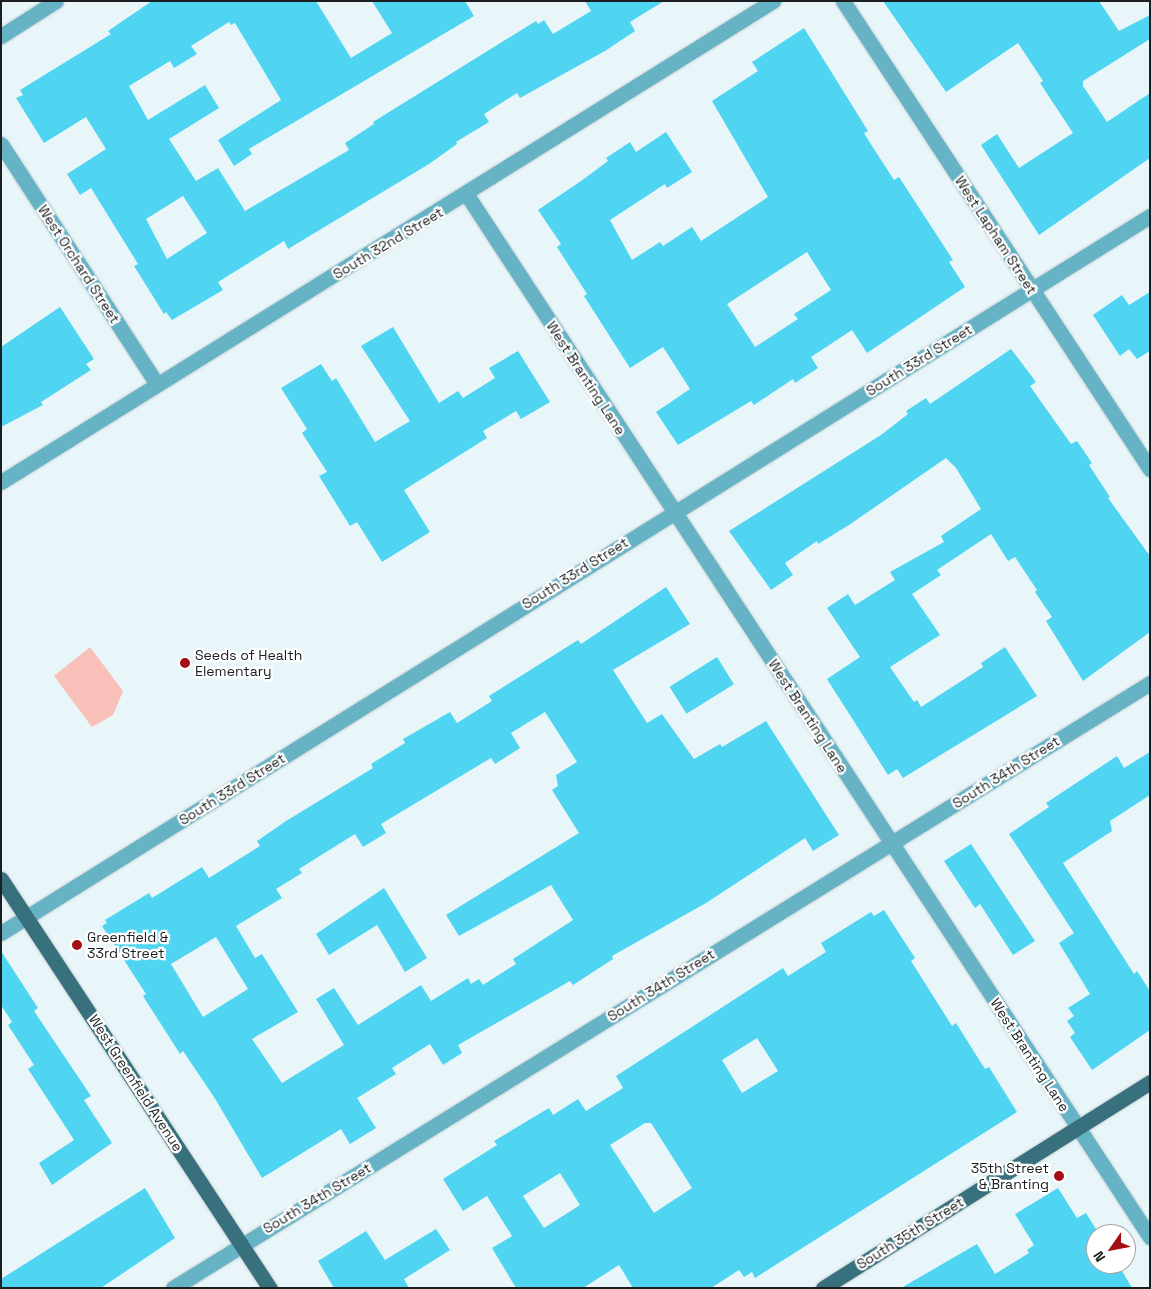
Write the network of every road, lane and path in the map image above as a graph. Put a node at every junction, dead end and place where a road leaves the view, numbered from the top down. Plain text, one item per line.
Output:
1 (56, 1) edge
2 (773, 1) edge
3 (843, 1) edge
4 (1, 36) edge
5 (1, 144) edge
6 (467, 195) junction
7 (1150, 216) edge
8 (1032, 289) junction
9 (157, 384) junction
10 (1150, 469) edge
11 (1, 482) edge
12 (674, 512) junction
13 (1150, 683) edge
14 (890, 844) junction
15 (1, 879) edge
16 (26, 916) junction
17 (1, 932) edge
18 (1150, 1082) edge
19 (1077, 1127) junction
20 (1150, 1237) edge
21 (241, 1244) junction
22 (173, 1288) edge
23 (270, 1288) edge
24 (823, 1288) edge

1 - 4 street
2 - 6 street, South 32nd Street
3 - 8 street, West Lapham Street
5 - 9 street, West Orchard Street
6 - 9 street, South 32nd Street
6 - 12 street, West Branting Lane
7 - 8 street, South 33rd Street
8 - 10 street, West Lapham Street
8 - 12 street, South 33rd Street
9 - 11 street, South 32nd Street
12 - 14 street, West Branting Lane
12 - 16 street, South 33rd Street
13 - 14 street, South 34th Street
14 - 19 street, West Branting Lane
14 - 21 street, South 34th Street
15 - 16 main road, West Greenfield Avenue
16 - 17 street, South 33rd Street
16 - 21 main road, West Greenfield Avenue
18 - 19 main road, South 35th Street
19 - 20 street, West Branting Lane
19 - 24 main road, South 35th Street
21 - 22 street, South 34th Street
21 - 23 main road, West Greenfield Avenue

